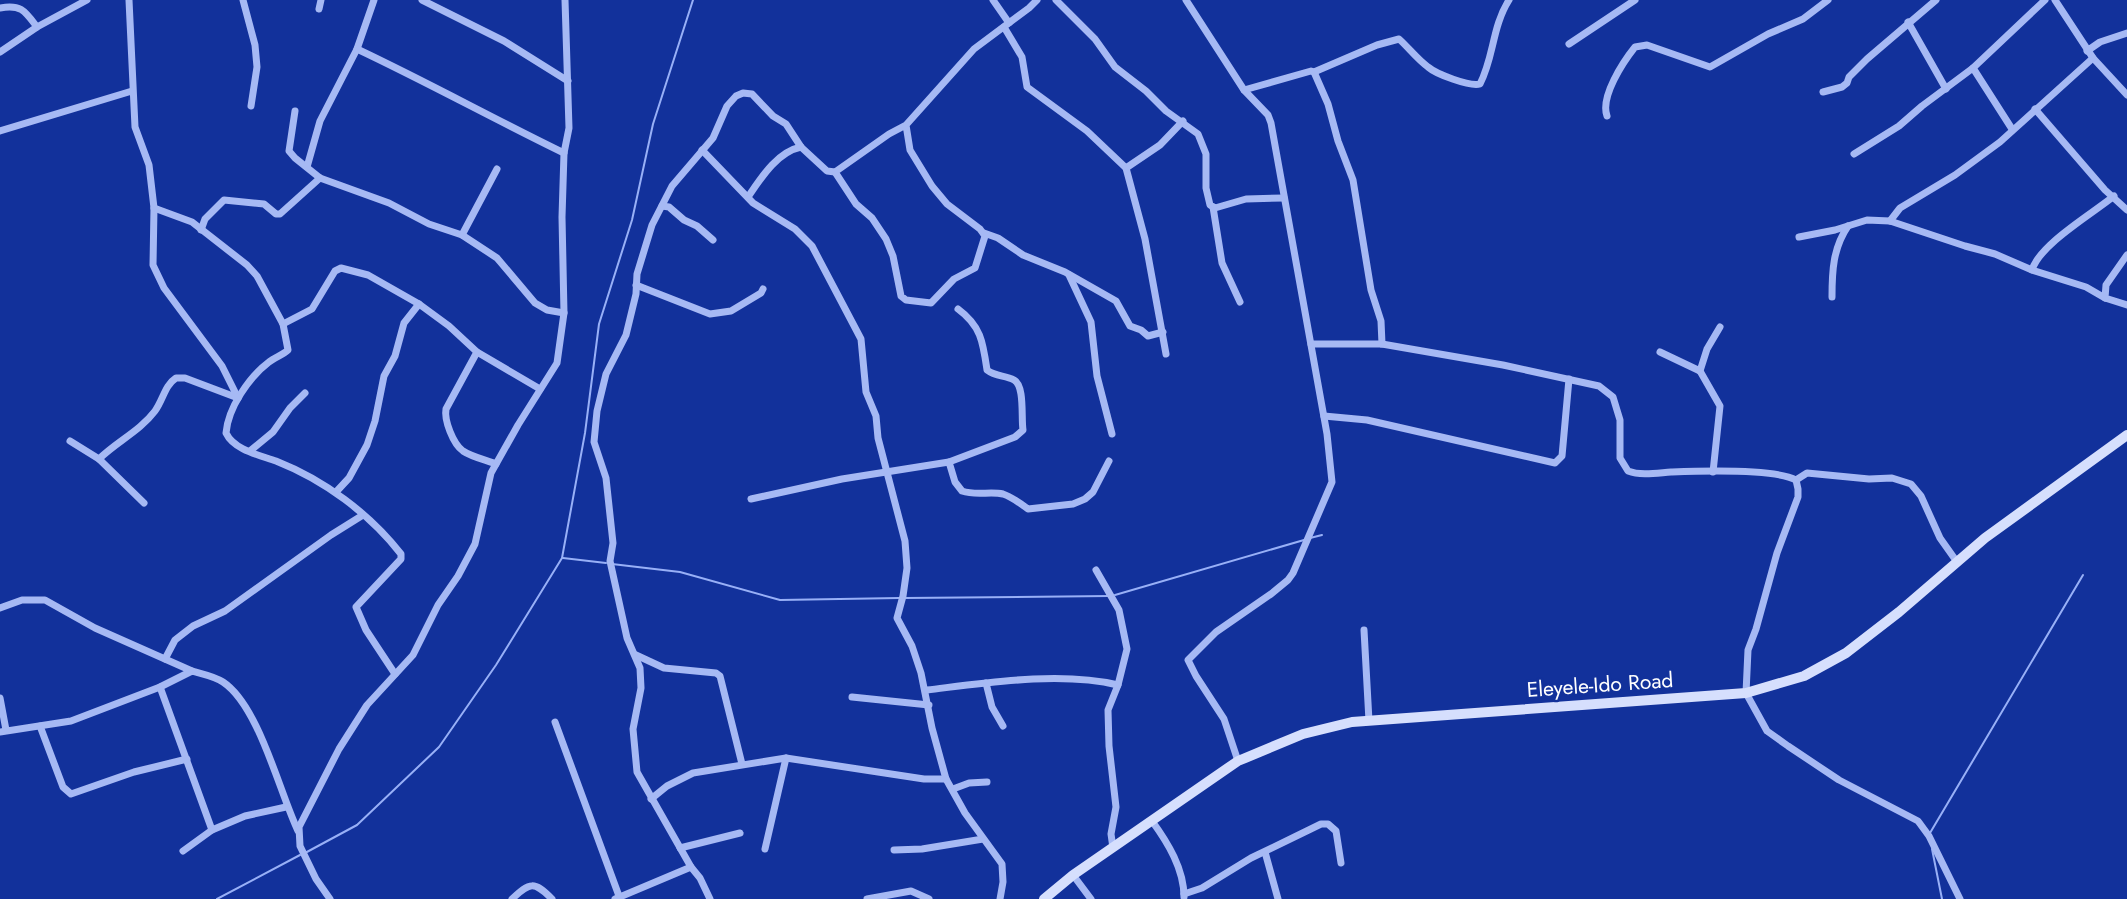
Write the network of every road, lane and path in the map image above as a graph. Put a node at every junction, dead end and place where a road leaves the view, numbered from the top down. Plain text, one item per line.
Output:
1 (88, 0) edge
2 (129, 0) edge
3 (243, 0) edge
4 (321, 0) edge
5 (374, 0) edge
6 (422, 0) edge
7 (565, 0) edge
8 (993, 0) edge
9 (1037, 0) edge
10 (1056, 0) edge
11 (1509, 0) edge
12 (1635, 0) edge
13 (1828, 0) edge
14 (1936, 0) edge
15 (2045, 0) edge
16 (2055, 0) edge
17 (1189, 1) edge
18 (75, 3) edge
19 (0, 8) edge
20 (318, 9) dead end
21 (1908, 22) junction
22 (1006, 25) junction
23 (37, 27) junction
24 (2127, 33) edge
25 (1569, 44) dead end
26 (357, 49) junction
27 (2087, 51) junction
28 (0, 52) edge
29 (2093, 58) junction
30 (1973, 68) junction
31 (1314, 72) junction
32 (568, 81) junction
33 (1946, 89) junction
34 (1244, 90) junction
35 (132, 91) junction
36 (1823, 92) dead end
37 (2127, 94) edge
38 (251, 106) dead end
39 (2035, 109) junction
40 (295, 111) dead end
41 (1607, 116) dead end
42 (1183, 121) junction
43 (906, 125) junction
44 (2012, 129) junction
45 (0, 131) edge
46 (801, 146) junction
47 (702, 150) junction
48 (564, 153) junction
49 (1854, 154) dead end
50 (307, 167) junction
51 (1126, 168) junction
52 (497, 170) dead end
53 (835, 172) junction
54 (320, 178) junction
55 (2114, 196) junction
56 (748, 197) junction
57 (1284, 198) junction
58 (662, 206) junction
59 (1213, 207) junction
60 (154, 208) junction
61 (2127, 210) edge
62 (1890, 221) junction
63 (1848, 225) junction
64 (201, 230) junction
65 (984, 233) junction
66 (462, 235) junction
67 (1799, 237) dead end
68 (713, 240) dead end
69 (2127, 255) edge
70 (2032, 270) junction
71 (1069, 274) junction
72 (636, 285) junction
73 (763, 289) dead end
74 (1832, 298) dead end
75 (2105, 298) junction
76 (1240, 302) dead end
77 (419, 304) junction
78 (2127, 305) edge
79 (958, 309) dead end
80 (564, 313) junction
81 (284, 324) junction
82 (1720, 327) dead end
83 (1163, 332) junction
84 (1311, 344) junction
85 (1382, 344) junction
86 (477, 352) junction
87 (1660, 352) dead end
88 (1166, 354) dead end
89 (1700, 371) junction
90 (1569, 379) junction
91 (540, 389) junction
92 (305, 393) dead end
93 (239, 398) junction
94 (1324, 415) junction
95 (1112, 434) dead end
96 (2127, 435) edge
97 (70, 441) dead end
98 (250, 451) junction
99 (99, 459) junction
100 (1109, 461) dead end
101 (949, 462) junction
102 (496, 464) junction
103 (1713, 472) junction
104 (889, 473) junction
105 (1796, 480) junction
106 (336, 492) junction
107 (751, 499) dead end
108 (144, 503) dead end
109 (363, 515) junction
110 (1956, 562) junction
111 (1096, 570) dead end
112 (0, 608) edge
113 (1364, 630) dead end
114 (636, 655) junction
115 (164, 659) junction
116 (192, 671) junction
117 (395, 674) junction
118 (986, 683) junction
119 (1118, 685) junction
120 (160, 687) junction
121 (927, 690) junction
122 (1746, 694) junction
123 (852, 697) dead end
124 (0, 698) edge
125 (929, 705) junction
126 (1368, 721) junction
127 (555, 722) dead end
128 (40, 726) junction
129 (1003, 726) dead end
130 (3, 731) edge
131 (786, 758) junction
132 (187, 760) junction
133 (1238, 761) junction
134 (742, 764) junction
135 (946, 779) junction
136 (987, 782) dead end
137 (953, 789) junction
138 (651, 799) junction
139 (286, 807) junction
140 (1152, 821) junction
141 (212, 830) junction
142 (740, 832) dead end
143 (299, 834) junction
144 (983, 839) junction
145 (680, 848) junction
146 (765, 849) dead end
147 (1114, 849) junction
148 (894, 850) dead end
149 (183, 851) dead end
150 (1265, 852) junction
151 (1341, 863) dead end
152 (691, 867) junction
153 (1073, 876) junction
154 (631, 891) junction
155 (617, 897) edge
156 (1184, 897) edge
157 (330, 899) edge
158 (512, 899) edge
159 (552, 899) edge
160 (635, 899) edge
161 (710, 899) edge
162 (867, 899) edge
163 (929, 899) edge
164 (1000, 899) edge
165 (1044, 899) edge
166 (1091, 899) edge
167 (1278, 899) edge
168 (1960, 899) edge

1 - 18 street
2 - 35 street
3 - 38 street
4 - 20 street
5 - 26 street
6 - 32 street
7 - 32 street
8 - 22 street
9 - 22 street
10 - 42 street
11 - 31 street
12 - 25 street
13 - 41 street
14 - 21 street
15 - 30 street
16 - 27 street
17 - 34 street
18 - 23 street
19 - 23 street
21 - 33 street
21 - 36 street
22 - 43 street
22 - 51 street
23 - 28 street
24 - 27 street
26 - 48 street
26 - 50 street
27 - 29 street
29 - 37 street
29 - 39 street
30 - 33 street
30 - 44 street
31 - 34 street
31 - 85 street
32 - 48 street
33 - 49 street
34 - 57 street
35 - 45 street
35 - 60 street
39 - 44 street
39 - 55 street
40 - 50 street
42 - 51 street
42 - 59 street
43 - 53 street
43 - 65 street
44 - 62 street
46 - 47 street
46 - 53 street
46 - 56 street
47 - 56 street
47 - 58 street
48 - 80 street
50 - 54 street
51 - 83 street
52 - 66 street
53 - 65 street
54 - 64 street
54 - 66 street
55 - 61 street
55 - 70 street
56 - 104 street
57 - 59 street
57 - 84 street
58 - 68 street
58 - 72 street
59 - 76 street
60 - 64 street
60 - 93 street
62 - 63 street
62 - 70 street
63 - 67 street
63 - 74 street
64 - 81 street
65 - 71 street
66 - 80 street
69 - 75 street
70 - 75 street
71 - 83 street
71 - 95 street
72 - 73 street
72 - 114 street
75 - 78 street
77 - 81 street
77 - 86 street
77 - 106 street
79 - 101 street
80 - 91 street
81 - 93 street
82 - 89 street
83 - 88 street
84 - 85 street
84 - 94 street
85 - 90 street
86 - 91 street
86 - 102 street
87 - 89 street
89 - 103 street
90 - 94 street
90 - 103 street
91 - 102 street
92 - 98 street
93 - 98 street
93 - 99 street
94 - 133 street
96 - 110 main road, Eleyele-Ido Road
97 - 99 street
98 - 106 street
99 - 108 street
100 - 101 street
101 - 104 street
102 - 117 street
103 - 105 street
104 - 107 street
104 - 121 street
105 - 110 street
105 - 122 street
106 - 109 street
109 - 115 street
109 - 117 street
110 - 122 main road, Eleyele-Ido Road
111 - 119 street
112 - 115 street
113 - 126 street
114 - 134 street
114 - 138 street
115 - 116 street
116 - 120 street
116 - 139 street
117 - 143 street
118 - 119 street
118 - 121 street
118 - 129 street
119 - 147 street
120 - 128 street
120 - 132 street
121 - 125 street
122 - 126 main road, Eleyele-Ido Road
122 - 168 street
123 - 125 street
124 - 130 street
125 - 135 street
126 - 133 main road, Eleyele-Ido Road
127 - 155 street
128 - 130 street
128 - 132 street
131 - 134 street
131 - 135 street
131 - 146 street
132 - 141 street
133 - 140 main road, Eleyele-Ido Road
134 - 138 street
135 - 137 street
136 - 137 street
137 - 144 street
138 - 145 street
139 - 141 street
139 - 143 street
140 - 147 main road, Eleyele-Ido Road
140 - 156 street
141 - 149 street
142 - 145 street
143 - 157 street
144 - 148 street
144 - 164 street
145 - 152 street
147 - 153 main road, Eleyele-Ido Road
150 - 151 street
150 - 156 street
150 - 167 street
152 - 154 street
152 - 161 street
153 - 165 main road, Eleyele-Ido Road
153 - 166 street
154 - 155 street
154 - 160 street
158 - 159 street
162 - 163 street

